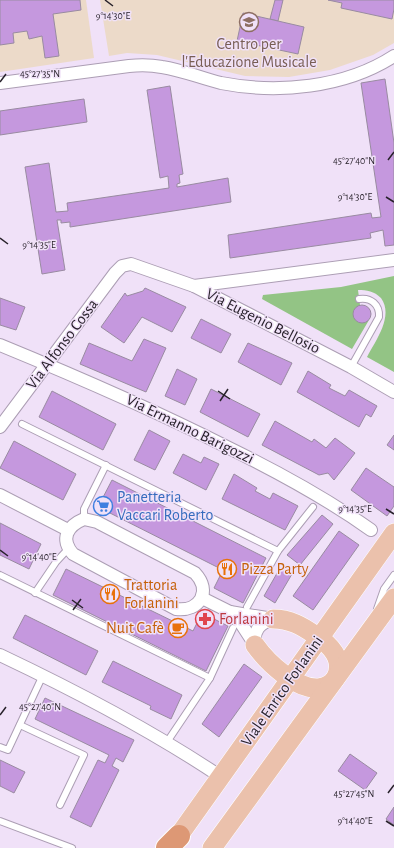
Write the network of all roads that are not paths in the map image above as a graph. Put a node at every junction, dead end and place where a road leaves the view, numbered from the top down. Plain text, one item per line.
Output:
1 (394, 56) edge
2 (0, 83) edge
3 (394, 260) edge
4 (127, 264) joint
5 (194, 286) junction
6 (359, 299) dead end
7 (0, 345) edge
8 (45, 364) junction
9 (351, 367) junction
10 (394, 392) edge
11 (22, 424) dead end
12 (0, 427) edge
13 (106, 465) junction
14 (0, 495) edge
15 (313, 507) dead end
16 (84, 519) junction
17 (68, 530) junction
18 (371, 530) dead end
19 (394, 533) edge
20 (68, 549) junction
21 (278, 551) junction
22 (0, 575) edge
23 (394, 575) edge
24 (35, 593) junction
25 (202, 598) junction
26 (394, 598) edge
27 (247, 607) dead end
28 (230, 612) junction
29 (273, 619) junction
30 (233, 628) dead end
31 (368, 634) junction
32 (320, 638) junction
33 (255, 645) junction
34 (0, 655) edge
35 (43, 676) junction
36 (210, 678) junction
37 (290, 679) junction
38 (335, 679) junction
39 (20, 725) junction
40 (167, 742) junction
41 (0, 747) edge
42 (221, 777) junction
43 (60, 805) dead end
44 (0, 821) edge
45 (171, 845) edge
46 (72, 848) edge
47 (212, 848) edge

1 - 2 street
3 - 5 street
4 - 5 street, Via Eugenio Bellosio
4 - 8 street, Via Alfonso Cossa
5 - 9 street, Via Eugenio Bellosio
6 - 9 lane
7 - 8 street, Via Ermanno Barigozzi
8 - 12 street, Via Alfonso Cossa
8 - 18 street, Via Ermanno Barigozzi
9 - 10 street, Via Eugenio Bellosio
11 - 13 lane
13 - 16 lane
13 - 21 lane
14 - 17 street
15 - 21 lane
16 - 17 street
16 - 25 street
17 - 20 street
19 - 32 main road, Viale Enrico Forlanini
20 - 24 lane
20 - 25 street
21 - 27 lane
22 - 24 lane
23 - 31 lane
24 - 36 lane
25 - 28 street
26 - 31 main road
28 - 29 street
28 - 33 street
29 - 32 main road
29 - 33 street
30 - 36 lane
31 - 38 main road
32 - 37 main road, Viale Enrico Forlanini
32 - 38 main road
33 - 37 main road
34 - 35 street
35 - 39 lane
35 - 40 street
36 - 40 lane
37 - 38 main road
37 - 42 main road, Viale Enrico Forlanini
38 - 47 main road
39 - 41 lane
39 - 43 lane
40 - 42 street
42 - 45 main road, Viale Enrico Forlanini
44 - 46 lane

